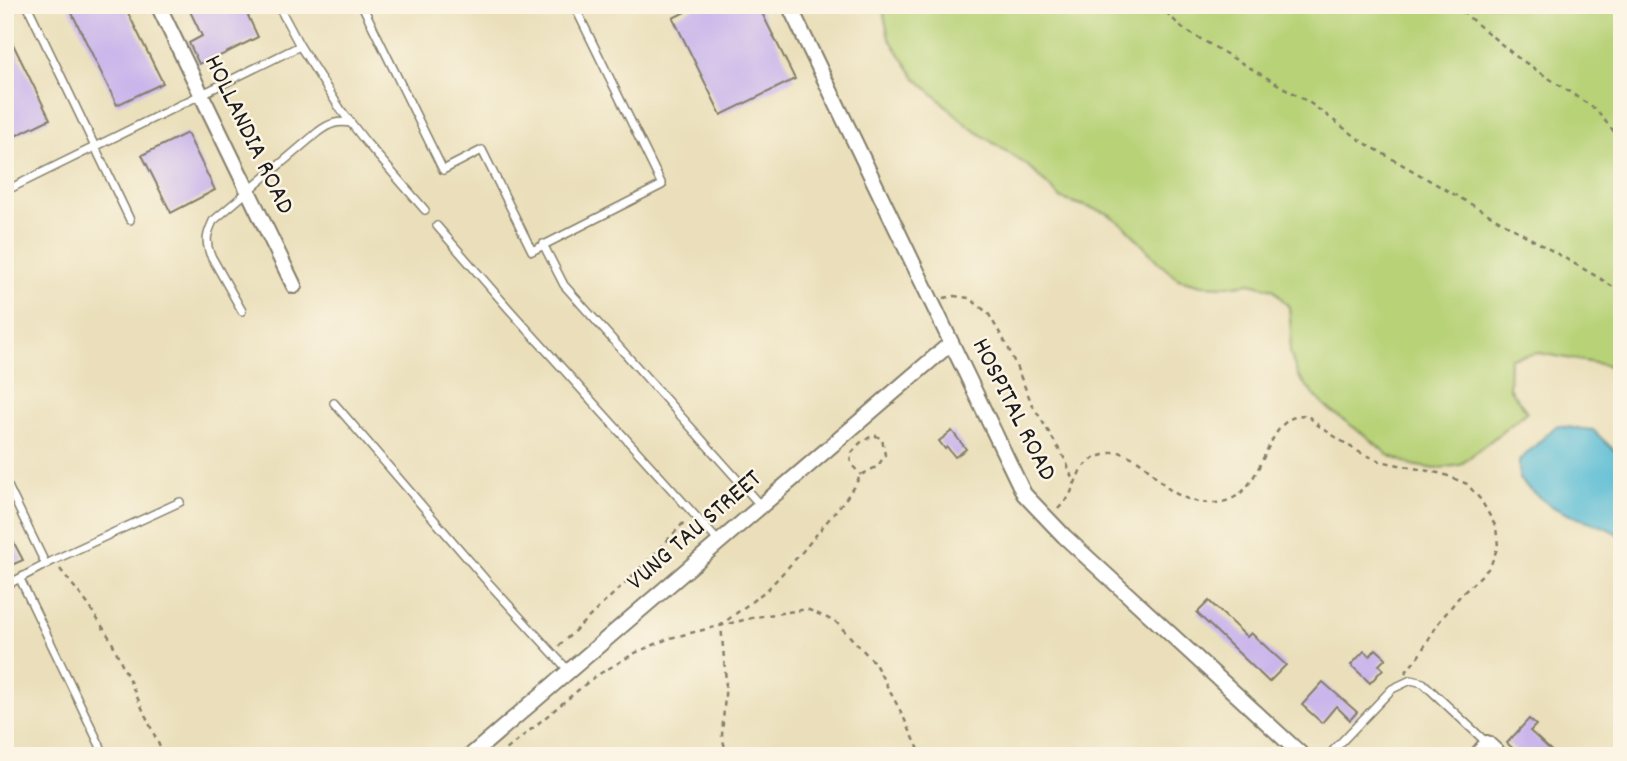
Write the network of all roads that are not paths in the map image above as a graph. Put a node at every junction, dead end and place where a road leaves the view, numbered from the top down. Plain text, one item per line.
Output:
1 (27, 5) edge
2 (158, 5) edge
3 (278, 5) edge
4 (362, 5) edge
5 (574, 5) edge
6 (789, 5) edge
7 (300, 46) junction
8 (201, 94) junction
9 (351, 123) junction
10 (94, 147) junction
11 (5, 191) edge
12 (248, 191) junction
13 (425, 210) dead end
14 (130, 220) dead end
15 (437, 226) dead end
16 (544, 244) junction
17 (294, 286) dead end
18 (242, 311) dead end
19 (951, 343) junction
20 (334, 403) dead end
21 (5, 480) edge
22 (180, 502) dead end
23 (761, 506) junction
24 (719, 542) junction
25 (50, 563) junction
26 (20, 579) junction
27 (5, 586) edge
28 (569, 671) junction
29 (1488, 743) junction
30 (1288, 750) edge
31 (105, 756) edge
32 (470, 756) edge
33 (1303, 756) edge
34 (1328, 756) edge
35 (1476, 756) edge
36 (1501, 756) edge

1 - 10 lane
2 - 8 street, HOLLANDIA ROAD
3 - 7 lane
4 - 16 lane
5 - 16 lane
6 - 19 street, HOSPITAL ROAD
7 - 8 lane
7 - 9 lane
8 - 10 lane
8 - 12 street, HOLLANDIA ROAD
9 - 12 lane
9 - 13 lane
10 - 11 lane
10 - 14 lane
12 - 17 street, HOLLANDIA ROAD
12 - 18 lane
15 - 24 lane
16 - 23 lane
19 - 23 street, VUNG TAU STREET
19 - 30 street, HOSPITAL ROAD
20 - 28 lane
21 - 25 lane
22 - 25 lane
23 - 24 street, VUNG TAU STREET
24 - 28 street, VUNG TAU STREET
25 - 26 lane
26 - 27 lane
26 - 31 lane
28 - 32 street, VUNG TAU STREET
29 - 34 lane
29 - 35 street
29 - 36 street
30 - 33 street, HOSPITAL ROAD

